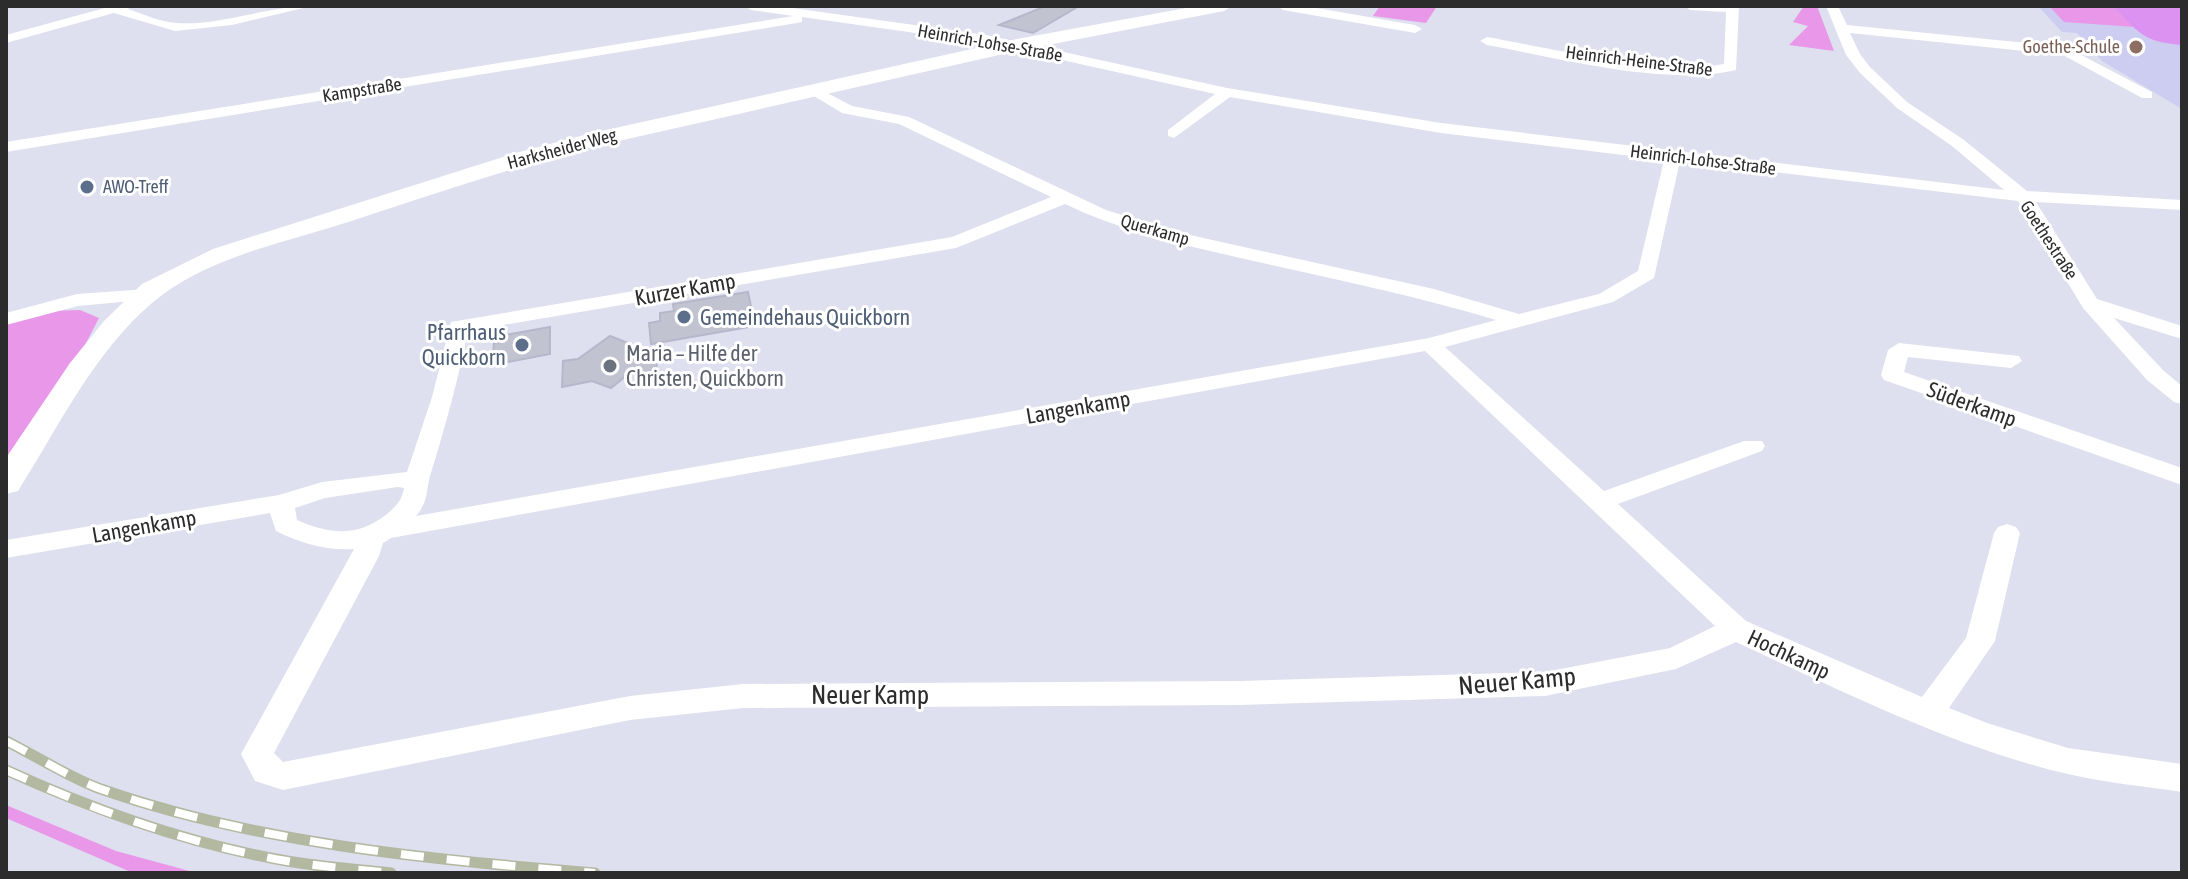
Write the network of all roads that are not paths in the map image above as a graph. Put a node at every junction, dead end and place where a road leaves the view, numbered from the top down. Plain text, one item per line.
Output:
1 (111, 6) edge
2 (126, 6) edge
3 (306, 6) edge
4 (751, 6) edge
5 (758, 6) edge
6 (1224, 6) edge
7 (1283, 6) edge
8 (1690, 6) edge
9 (1832, 6) edge
10 (119, 7) edge
11 (1733, 7) edge
12 (815, 16) junction
13 (1840, 28) junction
14 (1415, 29) dead end
15 (718, 33) junction
16 (6, 39) edge
17 (1487, 41) dead end
18 (1017, 45) junction
19 (814, 90) junction
20 (1227, 92) junction
21 (2147, 95) dead end
22 (1174, 133) dead end
23 (6, 147) edge
24 (1673, 157) junction
25 (2024, 197) junction
26 (1064, 198) junction
27 (2182, 205) edge
28 (147, 295) junction
29 (2090, 304) junction
30 (6, 319) edge
31 (1516, 320) junction
32 (2182, 333) edge
33 (1430, 344) junction
34 (2011, 361) dead end
35 (2182, 397) edge
36 (1753, 446) dead end
37 (2182, 477) edge
38 (416, 482) junction
39 (6, 483) edge
40 (1599, 502) junction
41 (282, 503) junction
42 (2007, 533) dead end
43 (376, 534) junction
44 (6, 549) edge
45 (1736, 629) junction
46 (1927, 714) junction
47 (2182, 778) edge

1 - 10 street
2 - 10 street
3 - 10 street
4 - 5 street, Heinrich-Lohse-Straße
5 - 12 street, Heinrich-Lohse-Straße
5 - 15 street, Kampstraße
6 - 18 main road, Harksheider Weg
7 - 14 street
8 - 11 street
9 - 13 street, Goethestraße
10 - 16 street
11 - 17 street, Heinrich-Heine-Straße
12 - 15 street, Kampstraße
12 - 18 street, Heinrich-Lohse-Straße
13 - 21 street
13 - 25 street, Goethestraße
15 - 23 street, Kampstraße
18 - 19 main road, Harksheider Weg
18 - 20 street, Heinrich-Lohse-Straße
19 - 26 street, Querkamp
19 - 28 main road, Harksheider Weg
20 - 22 street
20 - 24 street, Heinrich-Lohse-Straße
24 - 25 street, Heinrich-Lohse-Straße
24 - 31 street, Langenkamp
25 - 27 street, Heinrich-Lohse-Straße
25 - 29 street, Goethestraße
26 - 31 street, Querkamp
26 - 38 street, Kurzer Kamp
28 - 30 street
28 - 39 main road, Harksheider Weg
29 - 32 street
29 - 35 street, Goethestraße
31 - 33 street, Langenkamp
33 - 40 street, Hochkamp
33 - 43 street, Langenkamp
34 - 37 street, Süderkamp
36 - 40 street
38 - 41 street, Langenkamp
38 - 43 street
40 - 45 street, Hochkamp
41 - 43 street, Langenkamp
41 - 44 street, Langenkamp
42 - 46 street
43 - 45 street, Neuer Kamp
45 - 46 street, Hochkamp
46 - 47 street, Hochkamp

